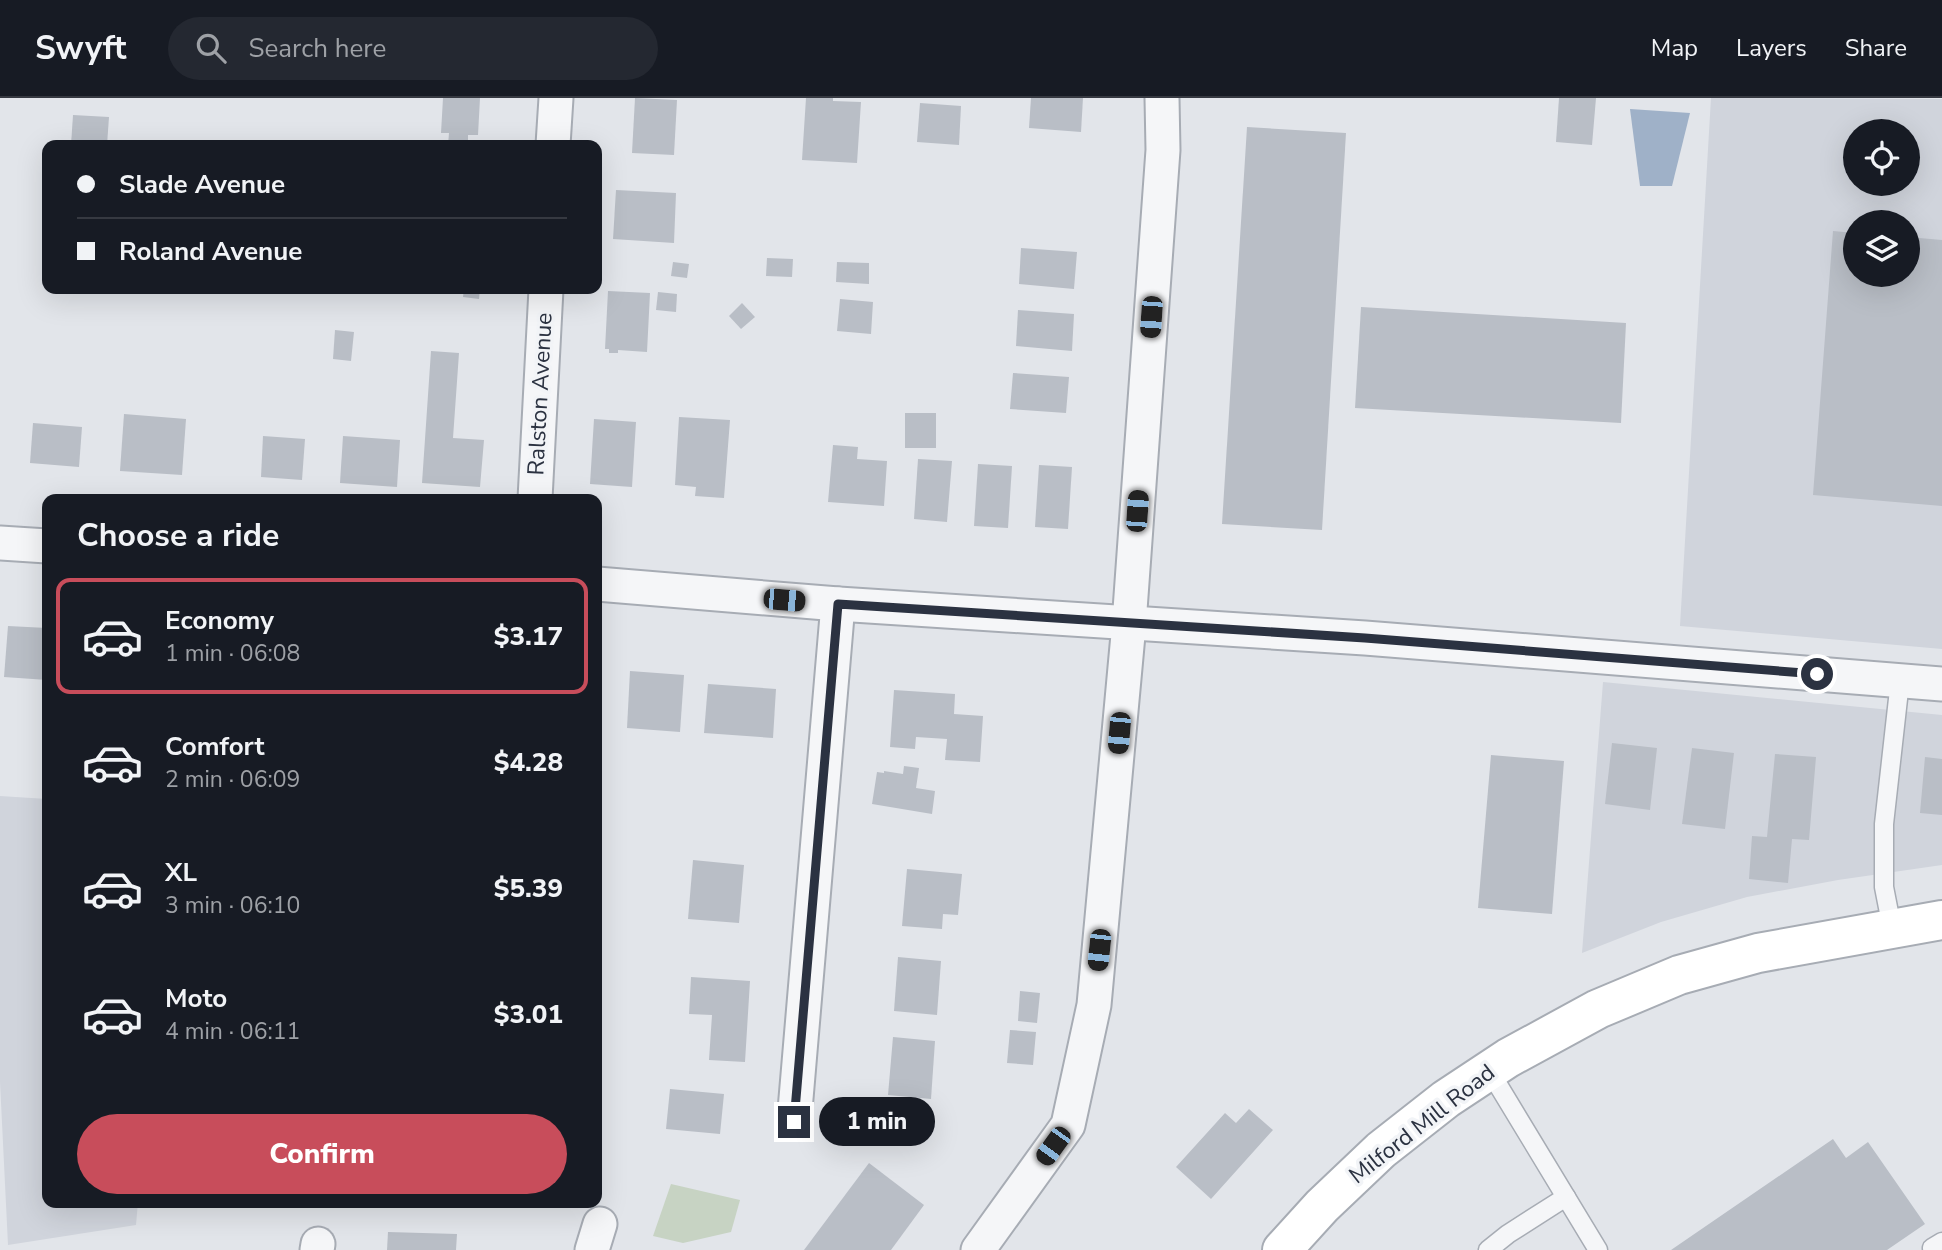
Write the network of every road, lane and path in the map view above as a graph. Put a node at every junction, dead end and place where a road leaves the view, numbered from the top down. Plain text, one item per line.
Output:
1 (556, 98) edge
2 (1162, 98) edge
3 (553, 140) edge
4 (546, 294) edge
5 (535, 494) edge
6 (0, 543) edge
7 (42, 546) edge
8 (602, 584) edge
9 (838, 604) junction
10 (1129, 624) junction
11 (1900, 681) junction
12 (1942, 684) edge
13 (1942, 920) edge
14 (1892, 928) junction
15 (1489, 1070) junction
16 (794, 1122) dead end
17 (1566, 1197) junction
18 (978, 1250) edge
19 (1282, 1250) edge
20 (1488, 1250) edge
21 (1598, 1250) edge

1 - 3 street
2 - 10 street
4 - 5 street, Ralston Avenue
6 - 7 street
8 - 9 street
9 - 10 street
9 - 16 street
10 - 11 street
10 - 18 street
11 - 12 street
11 - 14 lane
13 - 14 main road, Milford Mill Road
14 - 15 main road, Milford Mill Road
15 - 17 lane
15 - 19 main road, Milford Mill Road
17 - 20 lane
17 - 21 lane

